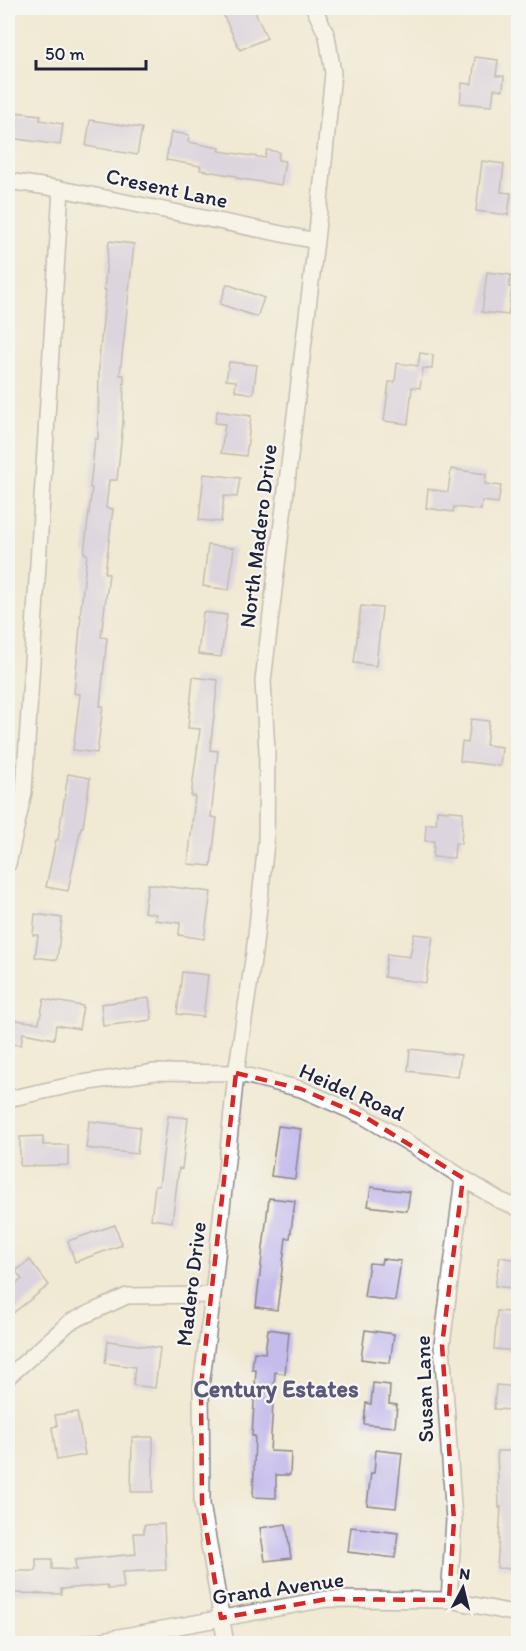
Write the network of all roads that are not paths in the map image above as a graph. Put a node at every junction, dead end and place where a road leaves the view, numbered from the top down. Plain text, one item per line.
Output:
1 (314, 8) edge
2 (8, 181) edge
3 (61, 189) junction
4 (316, 241) junction
5 (8, 864) edge
6 (236, 1072) junction
7 (8, 1099) edge
8 (463, 1178) junction
9 (519, 1208) edge
10 (213, 1294) junction
11 (8, 1377) edge
12 (448, 1599) junction
13 (519, 1614) edge
14 (221, 1618) junction
15 (81, 1644) edge
16 (226, 1644) edge

1 - 4 street, North Madero Drive
2 - 3 street, Cresent Lane
3 - 4 street, Cresent Lane
3 - 5 street
4 - 6 street, North Madero Drive
6 - 7 street, Heidel Road
6 - 8 street, Heidel Road
6 - 10 street, Madero Drive
8 - 9 street, Heidel Road
8 - 12 street, Susan Lane
10 - 11 street
10 - 14 street, Madero Drive
12 - 13 street, Grand Avenue
12 - 14 street, Grand Avenue
14 - 15 street, Grand Avenue
14 - 16 street, Madero Drive

